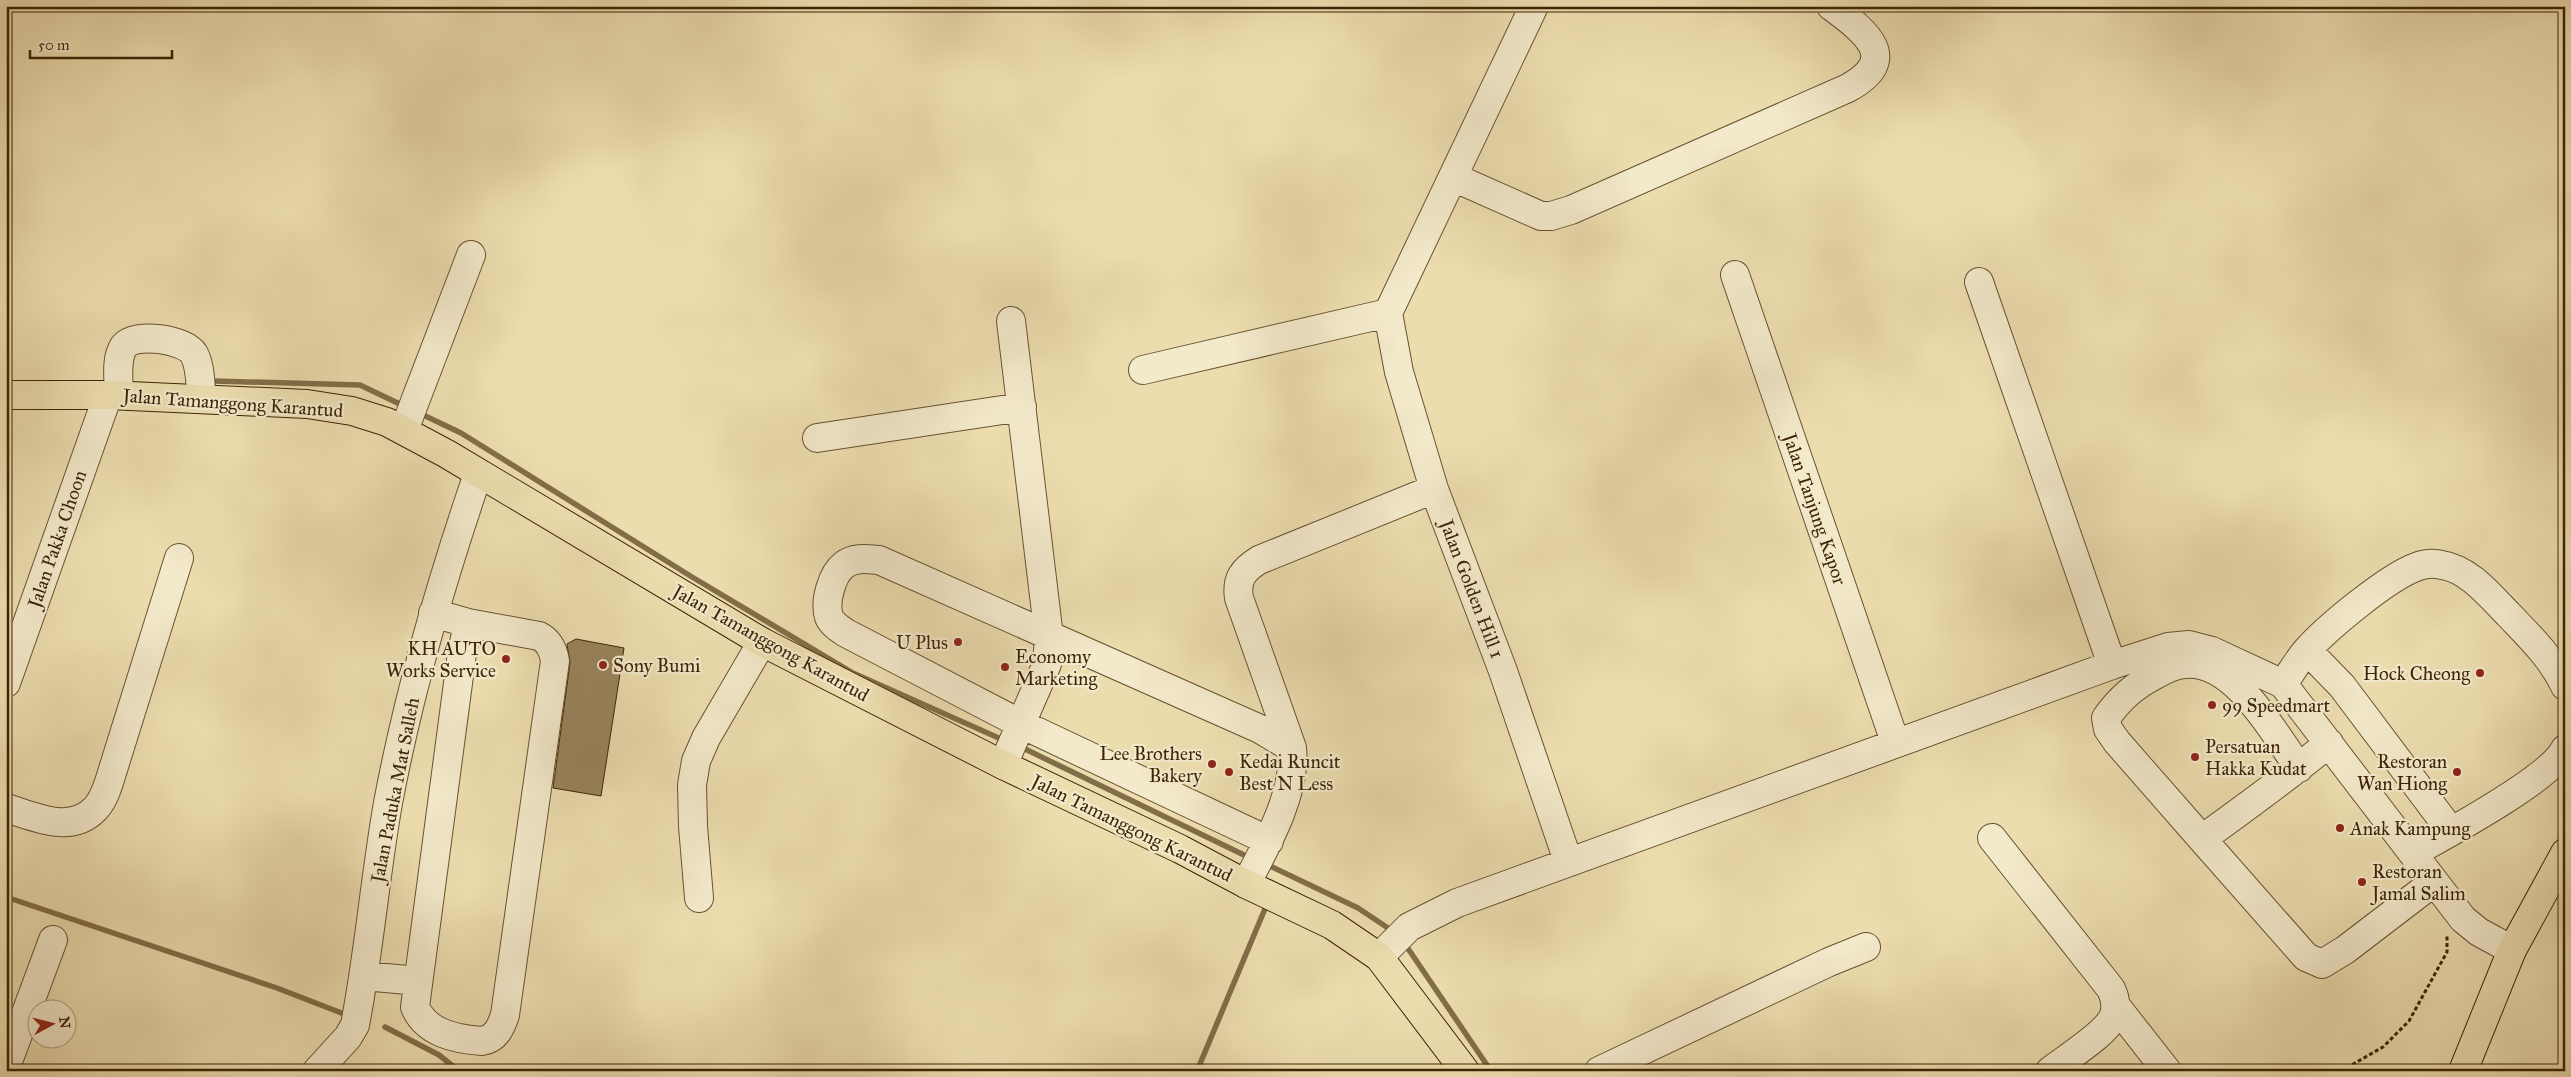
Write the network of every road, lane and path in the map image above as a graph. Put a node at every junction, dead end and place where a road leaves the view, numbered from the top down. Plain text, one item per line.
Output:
1 (1534, 6) edge
2 (1831, 6) edge
3 (1453, 177) junction
4 (470, 255) dead end
5 (1735, 275) dead end
6 (1979, 282) dead end
7 (1388, 313) junction
8 (1012, 321) dead end
9 (1143, 370) dead end
10 (6, 395) edge
11 (113, 395) junction
12 (202, 399) junction
13 (1022, 406) junction
14 (404, 430) junction
15 (817, 438) dead end
16 (478, 474) junction
17 (1434, 489) junction
18 (179, 558) dead end
19 (433, 613) junction
20 (468, 623) junction
21 (1049, 637) junction
22 (762, 642) junction
23 (2307, 650) junction
24 (2112, 665) junction
25 (6, 683) edge
26 (2283, 684) junction
27 (2565, 686) edge
28 (1021, 724) junction
29 (1895, 742) junction
30 (2329, 743) junction
31 (1292, 748) junction
32 (2565, 749) edge
33 (1003, 765) junction
34 (2299, 768) junction
35 (6, 808) edge
36 (2451, 831) junction
37 (1992, 838) dead end
38 (2202, 839) junction
39 (1269, 841) junction
40 (2413, 853) junction
41 (2565, 853) edge
42 (1568, 861) junction
43 (1246, 884) junction
44 (2441, 892) junction
45 (699, 898) dead end
46 (53, 940) dead end
47 (1866, 948) dead end
48 (2512, 950) junction
49 (1379, 957) junction
50 (364, 976) junction
51 (418, 981) junction
52 (2116, 1006) junction
53 (6, 1068) edge
54 (317, 1071) edge
55 (1465, 1071) edge
56 (1599, 1071) edge
57 (2050, 1071) edge
58 (2167, 1071) edge
59 (2341, 1071) edge
60 (2463, 1071) edge

1 - 3 street
2 - 3 street
3 - 7 street
4 - 14 street
5 - 29 street, Jalan Tanjung Kapor
6 - 24 street
7 - 9 street
7 - 17 street, Jalan Golden Hill 1
8 - 13 street
10 - 11 main road, Jalan Tamanggong Karantud
11 - 12 main road, Jalan Tamanggong Karantud
11 - 12 street, Jalan Pakka Choon
11 - 25 street, Jalan Pakka Choon
12 - 14 main road, Jalan Tamanggong Karantud
13 - 15 street
13 - 21 street
14 - 16 main road, Jalan Tamanggong Karantud
16 - 19 street, Jalan Paduka Mat Salleh
16 - 22 main road, Jalan Tamanggong Karantud
17 - 31 street
17 - 42 street, Jalan Golden Hill 1
18 - 35 street
19 - 20 street
19 - 50 street, Jalan Paduka Mat Salleh
20 - 51 street
20 - 51 street
21 - 28 street
21 - 28 street
21 - 31 street
22 - 33 main road, Jalan Tamanggong Karantud
22 - 45 street
23 - 26 street
23 - 27 street
23 - 36 street
24 - 26 street
24 - 29 street
26 - 30 street
28 - 33 street
28 - 39 street
29 - 42 street
30 - 34 street
30 - 40 street
31 - 39 street
32 - 36 street
33 - 43 main road, Jalan Tamanggong Karantud
34 - 38 street
34 - 38 street
36 - 40 street
37 - 52 street
38 - 44 street
39 - 43 street
40 - 44 street
41 - 48 main road
42 - 49 street
43 - 49 main road, Jalan Tamanggong Karantud
44 - 48 street
44 - 59 path
46 - 53 street
47 - 56 street
48 - 60 main road
49 - 55 main road, Jalan Tamanggong Karantud
50 - 51 street
50 - 54 street, Jalan Paduka Mat Salleh
52 - 57 street
52 - 58 street

